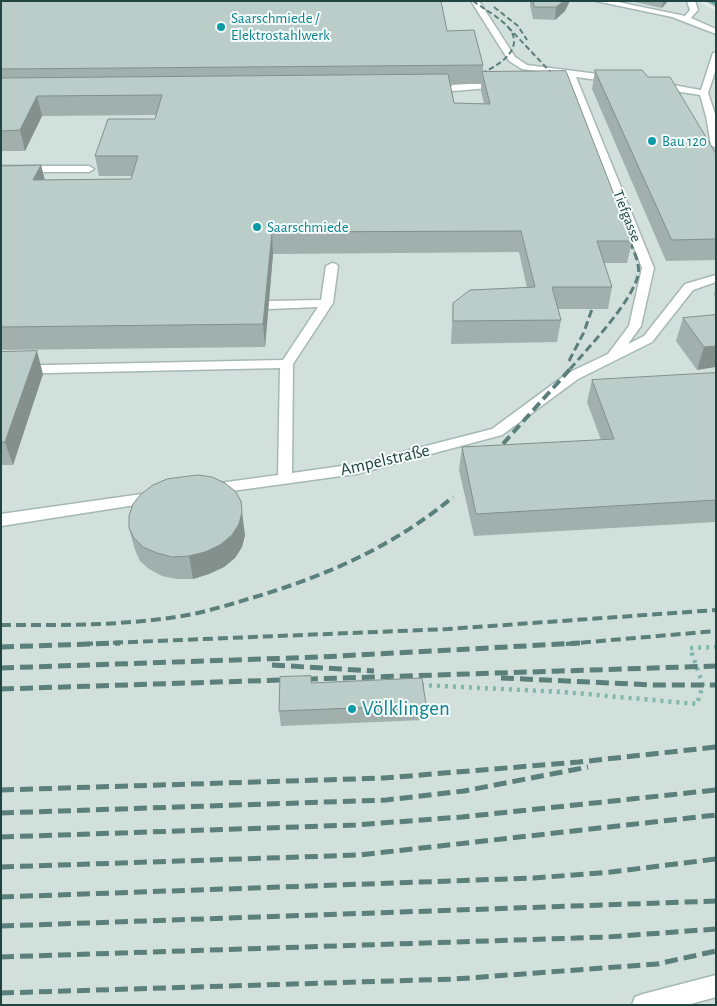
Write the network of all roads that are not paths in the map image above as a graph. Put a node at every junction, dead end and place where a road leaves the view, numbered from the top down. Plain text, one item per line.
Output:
1 (475, 1) edge
2 (600, 1) edge
3 (691, 1) edge
4 (711, 1) edge
5 (716, 4) edge
6 (687, 18) junction
7 (716, 32) edge
8 (716, 56) edge
9 (571, 74) junction
10 (619, 80) edge
11 (504, 82) edge
12 (648, 84) edge
13 (454, 88) dead end
14 (704, 93) junction
15 (713, 116) edge
16 (716, 145) edge
17 (1, 169) edge
18 (88, 169) dead end
19 (332, 266) dead end
20 (716, 278) edge
21 (327, 303) junction
22 (269, 305) edge
23 (612, 357) junction
24 (287, 364) junction
25 (1, 370) edge
26 (285, 478) junction
27 (195, 491) edge
28 (166, 496) edge
29 (1, 520) edge
30 (716, 986) edge
31 (643, 1005) edge

1 - 9 lane
2 - 6 lane
3 - 6 lane
4 - 5 main road
6 - 7 lane
8 - 14 lane
9 - 10 lane
9 - 23 lane, Tiefgasse
11 - 13 lane
12 - 14 lane
14 - 15 lane
15 - 16 lane
17 - 18 lane
19 - 21 lane
20 - 23 lane, Ampelstraße
21 - 22 lane
21 - 24 lane
23 - 26 lane, Ampelstraße
24 - 25 lane
24 - 26 lane
26 - 27 lane, Ampelstraße
28 - 29 lane
30 - 31 lane

